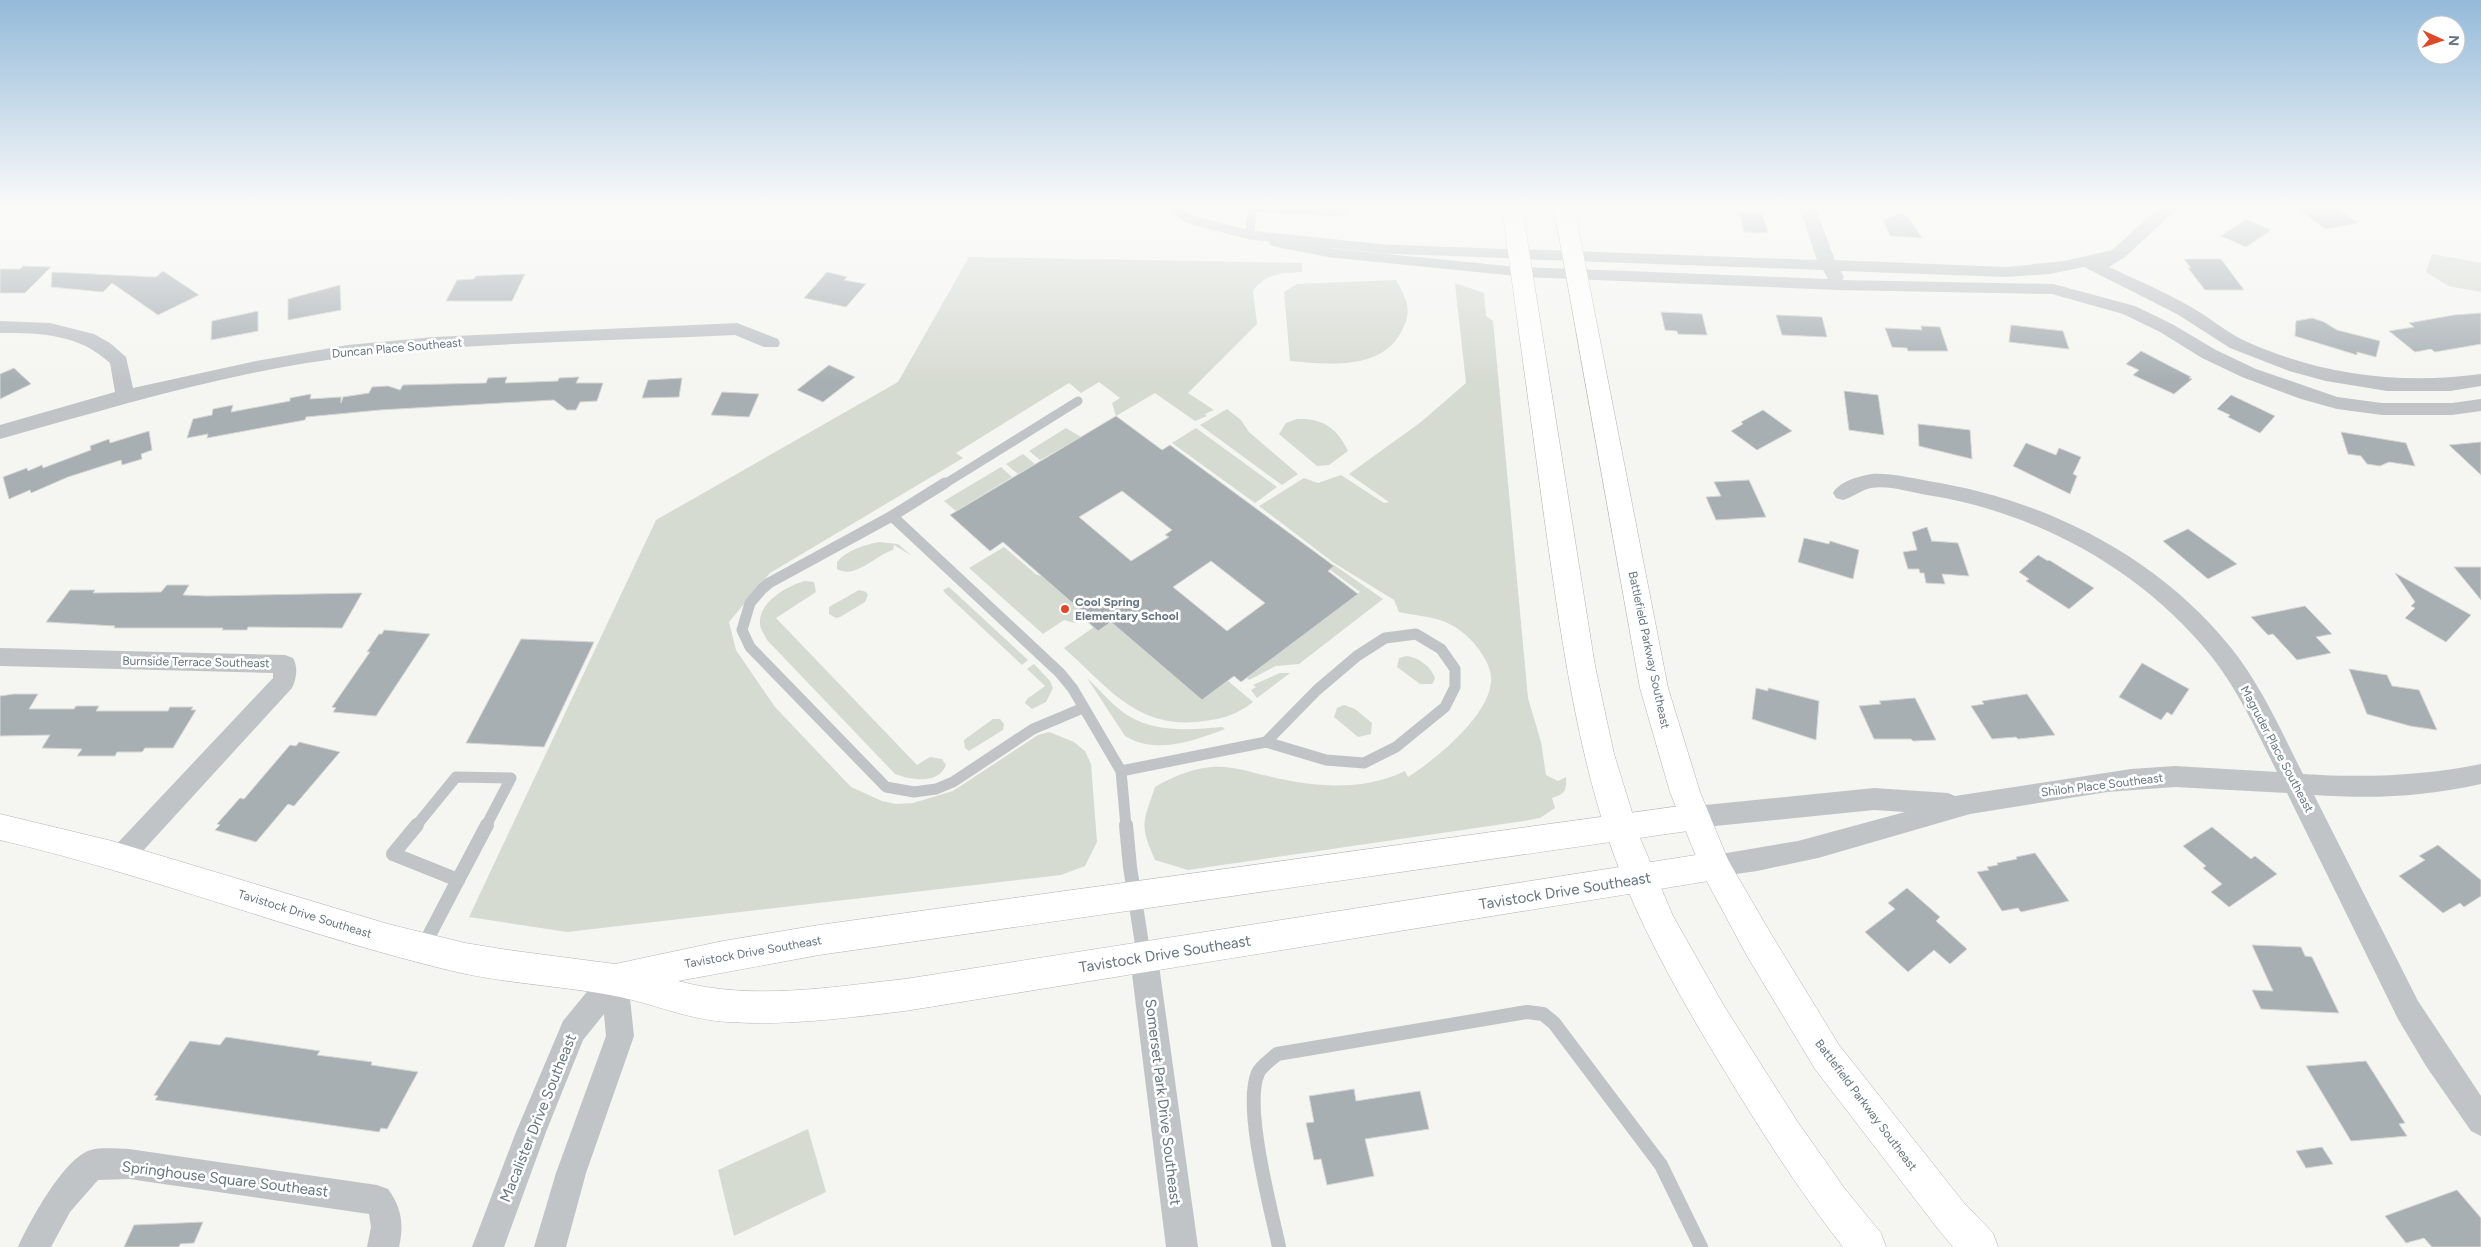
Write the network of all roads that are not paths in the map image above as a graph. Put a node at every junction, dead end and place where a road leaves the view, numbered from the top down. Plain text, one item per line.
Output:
1 (1520, 265) edge
2 (1559, 265) edge
3 (1780, 265) edge
4 (1829, 265) edge
5 (1834, 265) edge
6 (2094, 265) edge
7 (1574, 266) junction
8 (2088, 268) junction
9 (1838, 285) junction
10 (2053, 290) junction
11 (0, 327) edge
12 (771, 343) dead end
13 (2249, 373) junction
14 (2481, 380) edge
15 (125, 396) junction
16 (1078, 401) dead end
17 (2481, 405) edge
18 (0, 432) edge
19 (1843, 493) dead end
20 (892, 516) junction
21 (0, 657) edge
22 (1083, 708) junction
23 (1266, 742) junction
24 (1121, 771) junction
25 (2481, 774) edge
26 (2295, 782) junction
27 (1962, 804) junction
28 (1695, 816) junction
29 (1621, 826) junction
30 (0, 828) edge
31 (121, 857) junction
32 (1715, 866) junction
33 (1639, 878) junction
34 (459, 880) junction
35 (1134, 896) junction
36 (422, 948) junction
37 (1144, 958) junction
38 (614, 980) junction
39 (2481, 1121) edge
40 (34, 1247) edge
41 (383, 1247) edge
42 (488, 1247) edge
43 (550, 1247) edge
44 (1182, 1247) edge
45 (1279, 1247) edge
46 (1701, 1247) edge
47 (1867, 1247) edge
48 (1979, 1247) edge

1 - 29 main road
2 - 7 street
3 - 7 street
4 - 9 street
5 - 8 street
6 - 8 street
7 - 9 street
7 - 28 main road, Battlefield Parkway Southeast
8 - 10 street
8 - 13 street
8 - 14 street
9 - 10 street
10 - 13 street
11 - 15 street
12 - 15 street, Duncan Place Southeast
13 - 17 street
15 - 18 street, Duncan Place Southeast
16 - 20 lane
19 - 26 street, Magruder Place Southeast
20 - 22 lane
20 - 22 lane
21 - 31 street, Burnside Terrace Southeast
22 - 24 lane
23 - 23 lane
23 - 24 lane
24 - 35 lane
25 - 26 street, Shiloh Place Southeast
26 - 27 street, Shiloh Place Southeast
26 - 39 street, Magruder Place Southeast
27 - 28 street, Shiloh Place Southeast
27 - 32 street, Shiloh Place Southeast
28 - 29 main road, Tavistock Drive Southeast
28 - 32 main road, Battlefield Parkway Southeast
29 - 33 main road
29 - 35 main road, Tavistock Drive Southeast
30 - 31 main road, Tavistock Drive Southeast
31 - 36 main road, Tavistock Drive Southeast
32 - 33 main road, Tavistock Drive Southeast
32 - 48 main road, Battlefield Parkway Southeast
33 - 37 main road, Tavistock Drive Southeast
33 - 47 main road
34 - 34 lane
34 - 36 lane
35 - 37 lane
35 - 38 main road, Tavistock Drive Southeast
36 - 38 main road, Tavistock Drive Southeast
37 - 38 main road, Tavistock Drive Southeast
37 - 44 street, Somerset Park Drive Southeast
38 - 42 street, Macalister Drive Southeast
38 - 43 street
40 - 41 street, Springhouse Square Southeast
45 - 46 lane

